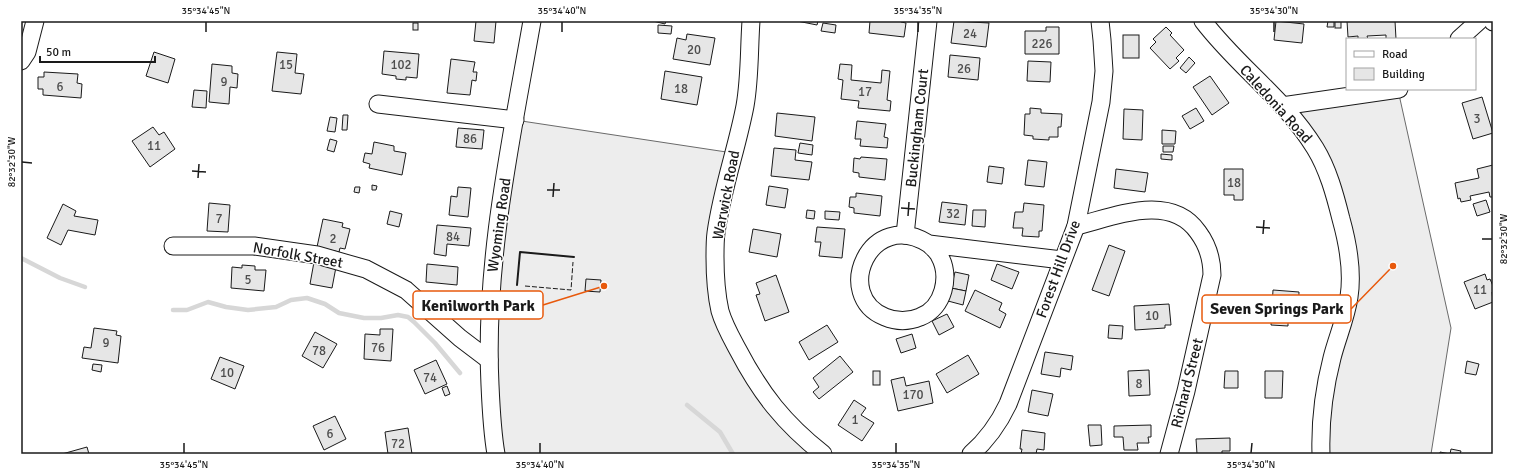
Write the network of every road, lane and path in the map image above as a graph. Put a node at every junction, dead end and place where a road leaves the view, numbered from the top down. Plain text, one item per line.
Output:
1 (35, 21) edge
2 (532, 21) edge
3 (751, 21) edge
4 (928, 21) edge
5 (1100, 21) edge
6 (1203, 21) edge
7 (1480, 21) edge
8 (1460, 38) edge
9 (21, 61) edge
10 (1392, 90) edge
11 (378, 104) dead end
12 (1282, 106) junction
13 (514, 120) junction
14 (1076, 226) junction
15 (906, 235) junction
16 (929, 244) junction
17 (173, 246) dead end
18 (1062, 260) junction
19 (489, 360) junction
20 (496, 454) edge
21 (823, 454) edge
22 (971, 454) edge
23 (1169, 454) edge
24 (1321, 454) edge

1 - 9 street
2 - 13 street, Wyoming Road
3 - 21 street, Warwick Road
4 - 15 street, Buckingham Court
5 - 14 street, Forest Hill Drive
6 - 12 street, Caledonia Road
7 - 8 street
10 - 12 street
11 - 13 street
12 - 24 street, Caledonia Road
13 - 19 street, Wyoming Road
14 - 18 street, Forest Hill Drive
14 - 23 street, Richard Street
15 - 16 street
15 - 16 street
16 - 18 street
17 - 19 street, Norfolk Street
18 - 22 street, Forest Hill Drive
19 - 20 street, Wyoming Road

